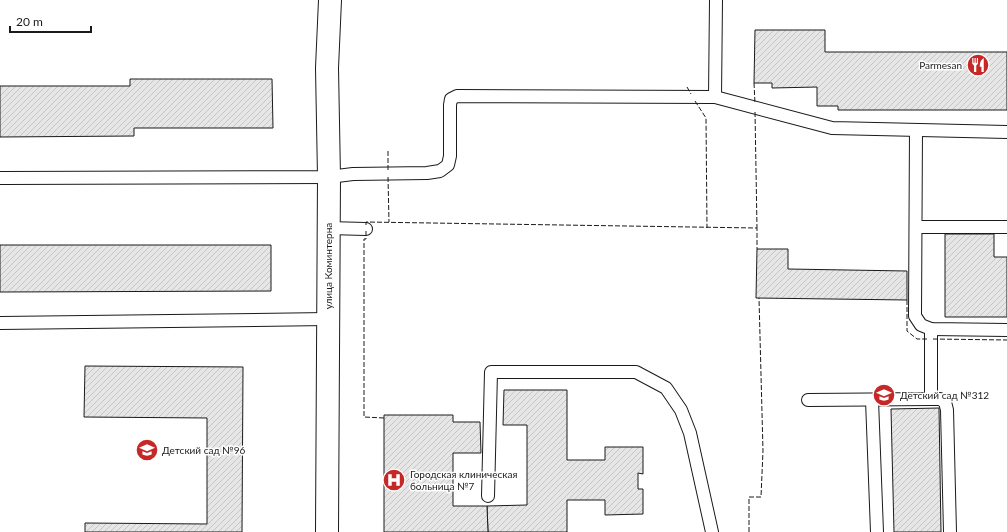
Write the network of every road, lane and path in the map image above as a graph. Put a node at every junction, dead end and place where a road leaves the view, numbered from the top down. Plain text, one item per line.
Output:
1 (330, 0) edge
2 (716, 0) edge
3 (715, 97) junction
4 (916, 130) junction
5 (1007, 132) edge
6 (329, 177) junction
7 (0, 178) edge
8 (916, 227) junction
9 (1007, 227) edge
10 (328, 228) junction
11 (366, 229) dead end
12 (328, 319) junction
13 (0, 323) edge
14 (931, 329) junction
15 (1007, 330) edge
16 (931, 399) junction
17 (808, 400) dead end
18 (872, 400) junction
19 (488, 496) dead end
20 (327, 532) edge
21 (712, 532) edge
22 (877, 532) edge
23 (950, 532) edge

1 - 6 street, улица Коминтерна
2 - 3 lane
3 - 4 lane
3 - 6 lane
4 - 5 lane
4 - 8 lane
6 - 7 lane
6 - 10 street, улица Коминтерна
8 - 9 lane
8 - 14 lane
10 - 11 lane
10 - 12 street, улица Коминтерна
12 - 13 lane
12 - 20 street, улица Коминтерна
14 - 15 lane
14 - 16 lane
16 - 18 lane
16 - 23 lane
17 - 18 lane
18 - 22 lane
19 - 21 lane

